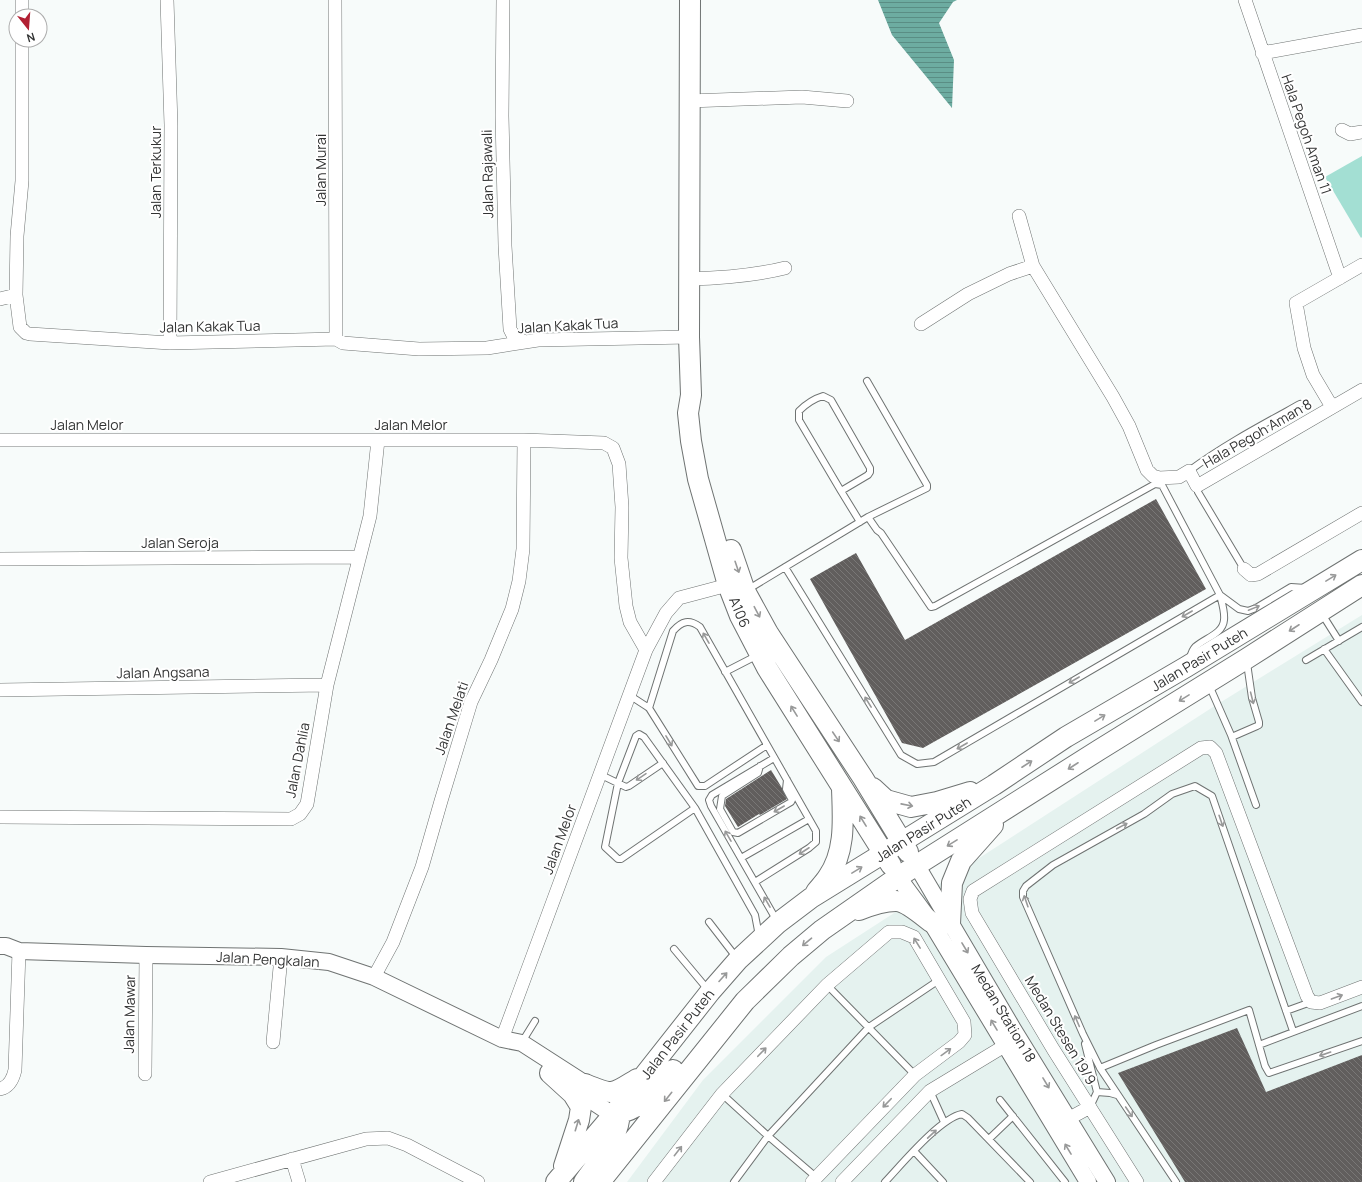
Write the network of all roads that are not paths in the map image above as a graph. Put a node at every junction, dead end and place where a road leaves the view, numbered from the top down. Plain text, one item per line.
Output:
1 (167, 0) edge
2 (335, 0) edge
3 (504, 0) edge
4 (690, 0) edge
5 (1244, 0) edge
6 (1362, 35) edge
7 (22, 48) edge
8 (1262, 52) junction
9 (689, 101) junction
10 (847, 101) dead end
11 (1342, 130) dead end
12 (1362, 132) edge
13 (1019, 216) dead end
14 (1362, 265) edge
15 (1033, 266) junction
16 (785, 268) dead end
17 (1340, 278) junction
18 (689, 279) junction
19 (16, 295) junction
20 (0, 299) edge
21 (921, 324) dead end
22 (689, 337) junction
23 (336, 339) junction
24 (523, 341) junction
25 (170, 343) junction
26 (867, 381) dead end
27 (1362, 390) edge
28 (1300, 404) dead end
29 (1332, 407) junction
30 (0, 440) edge
31 (378, 440) junction
32 (524, 440) junction
33 (1189, 471) junction
34 (1197, 486) junction
35 (841, 491) junction
36 (1362, 513) edge
37 (868, 517) junction
38 (860, 522) junction
39 (359, 556) junction
40 (0, 559) edge
41 (1362, 560) edge
42 (785, 567) junction
43 (1244, 569) joint
44 (1362, 585) edge
45 (737, 588) junction
46 (1314, 588) junction
47 (1220, 595) junction
48 (1320, 611) junction
49 (1362, 627) edge
50 (1338, 641) junction
51 (760, 642) junction
52 (646, 650) junction
53 (1324, 650) junction
54 (1246, 659) junction
55 (1306, 660) dead end
56 (1186, 667) junction
57 (725, 672) junction
58 (1208, 683) junction
59 (327, 685) junction
60 (0, 690) edge
61 (629, 695) junction
62 (1362, 702) edge
63 (649, 708) junction
64 (1231, 735) junction
65 (767, 744) junction
66 (774, 758) junction
67 (663, 762) junction
68 (760, 766) junction
69 (599, 774) junction
70 (863, 778) junction
71 (787, 780) junction
72 (618, 783) junction
73 (994, 785) junction
74 (842, 788) junction
75 (1256, 805) dead end
76 (695, 808) junction
77 (1008, 808) junction
78 (0, 817) edge
79 (809, 819) junction
80 (902, 842) junction
81 (884, 854) junction
82 (741, 858) junction
83 (917, 866) junction
84 (898, 877) junction
85 (755, 882) junction
86 (811, 898) junction
87 (838, 918) junction
88 (709, 922) dead end
89 (778, 923) junction
90 (941, 923) junction
91 (760, 940) junction
92 (0, 946) edge
93 (674, 949) dead end
94 (19, 951) junction
95 (0, 956) edge
96 (146, 956) junction
97 (281, 957) junction
98 (738, 960) junction
99 (374, 977) junction
100 (939, 980) junction
101 (827, 985) junction
102 (1362, 988) edge
103 (710, 992) junction
104 (745, 1001) junction
105 (1311, 1002) junction
106 (1362, 1006) edge
107 (1286, 1011) junction
108 (535, 1021) dead end
109 (869, 1027) junction
110 (1293, 1031) junction
111 (1083, 1034) junction
112 (502, 1039) junction
113 (1362, 1041) edge
114 (273, 1042) dead end
115 (522, 1043) junction
116 (1006, 1045) junction
117 (1259, 1045) junction
118 (1100, 1068) junction
119 (647, 1072) junction
120 (550, 1073) junction
121 (144, 1074) dead end
122 (915, 1075) junction
123 (585, 1084) junction
124 (0, 1089) edge
125 (930, 1090) junction
126 (1097, 1092) junction
127 (722, 1094) junction
128 (1118, 1095) junction
129 (1000, 1100) dead end
130 (1090, 1107) junction
131 (618, 1111) junction
132 (1013, 1116) junction
133 (1068, 1119) junction
134 (944, 1122) junction
135 (768, 1136) junction
136 (989, 1139) junction
137 (914, 1151) junction
138 (292, 1159) junction
139 (558, 1179) edge
140 (814, 1179) edge
141 (210, 1182) edge
142 (299, 1182) edge
143 (478, 1182) edge
144 (584, 1182) edge
145 (600, 1182) edge
146 (654, 1182) edge
147 (734, 1182) edge
148 (842, 1182) edge
149 (885, 1182) edge
150 (943, 1182) edge
151 (1030, 1182) edge
152 (1065, 1182) edge
153 (1088, 1182) edge
154 (1107, 1182) edge
155 (1136, 1182) edge
156 (1176, 1182) edge

1 - 25 street, Jalan Terkukur
2 - 23 street, Jalan Murai
3 - 24 street, Jalan Rajawali
4 - 9 main road, A106
5 - 8 street, Hala Pegoh Aman 11
6 - 8 street
7 - 19 street, Jalan Kakak Tua
8 - 17 street, Hala Pegoh Aman 11
9 - 10 street
9 - 18 main road, A106
11 - 12 street
13 - 15 street
14 - 17 street, Hala Pegoh Aman 8
15 - 21 street
15 - 33 street
16 - 18 street
17 - 29 street, Hala Pegoh Aman 8
18 - 22 main road, A106
19 - 20 street
19 - 25 street, Jalan Kakak Tua
22 - 24 street, Jalan Kakak Tua
22 - 45 main road, A106
23 - 24 street, Jalan Kakak Tua
23 - 25 street, Jalan Kakak Tua
26 - 37 lane
27 - 29 street, Hala Pegoh Aman 8
28 - 33 lane
29 - 34 street, Hala Pegoh Aman 8
30 - 31 street, Jalan Melor
31 - 32 street, Jalan Melor
31 - 39 street, Jalan Dahlia
32 - 52 street, Jalan Melor
32 - 99 street, Jalan Melati
33 - 34 street
34 - 43 lane
35 - 35 lane
35 - 38 lane
36 - 43 street
37 - 38 lane
37 - 47 lane
38 - 42 lane
39 - 40 street, Jalan Seroja
39 - 59 street, Jalan Dahlia
46 -> 41 main road, Jalan Pasir Puteh
42 - 45 lane
47 -> 42 lane
44 - 48 main road, Jalan Pasir Puteh
45 - 51 main road, A106
45 - 52 street, Jalan Melor
47 -> 46 lane
46 - 56 main road, Jalan Pasir Puteh
47 - 56 lane
48 - 50 lane
48 -> 54 main road, Jalan Pasir Puteh
49 - 50 lane
50 - 53 lane
51 - 57 lane
51 -> 70 main road
74 -> 51 main road, Medan Station 18
52 - 61 street, Jalan Melor
53 - 55 lane
53 - 62 lane
54 - 58 main road, Jalan Pasir Puteh
54 -> 64 lane
73 -> 56 main road, Jalan Pasir Puteh
57 -> 63 lane
57 - 65 lane
58 - 64 lane
58 -> 77 main road, Jalan Pasir Puteh
59 - 60 street, Jalan Angsana
59 - 78 street, Jalan Dahlia
61 - 63 lane
61 - 69 street, Jalan Melor
63 -> 65 lane
64 - 75 lane
65 - 66 lane
66 - 68 lane
66 - 71 lane
67 -> 72 lane
67 - 72 lane
67 - 76 lane
71 -> 68 lane
82 -> 68 lane
69 - 72 lane
69 - 112 street, Jalan Melor
70 -> 73 main road
70 - 80 main road, Medan Station 18
71 - 79 lane
72 - 76 lane
73 - 80 main road, Jalan Pasir Puteh
81 -> 74 main road, Medan Station 18
74 - 86 main road
76 - 91 lane
77 -> 83 main road, Jalan Pasir Puteh
77 - 90 main road
79 - 82 lane
79 -> 85 lane
80 - 81 main road, Jalan Pasir Puteh
80 - 83 main road, Medan Station 18
81 - 84 main road, Medan Station 18
86 -> 81 main road, Jalan Pasir Puteh
82 - 85 lane
83 - 84 main road, Jalan Pasir Puteh
83 - 90 street, Medan Station 18
84 - 87 main road, Jalan Pasir Puteh
84 - 90 street, Medan Station 18
89 -> 85 lane
86 - 89 main road, Jalan Pasir Puteh
87 - 90 main road
87 -> 104 main road, Jalan Pasir Puteh
88 - 98 lane
89 - 91 main road, Jalan Pasir Puteh
116 -> 90 street, Medan Station 18
90 -> 133 street, Medan Station 18
91 - 98 main road, Jalan Pasir Puteh
92 - 94 street, Jalan Pengkalan
93 - 103 lane
94 - 95 street, Jalan Pengkalan
94 - 96 street, Jalan Pengkalan
94 - 124 street
96 - 97 street, Jalan Pengkalan
96 - 121 street, Jalan Mawar
97 - 99 street, Jalan Pengkalan
97 - 114 street
103 -> 98 main road, Jalan Pasir Puteh
99 - 112 street, Jalan Pengkalan
100 -> 101 street
100 - 109 lane
122 -> 100 street
101 - 109 lane
127 -> 101 street
105 -> 102 street
103 - 119 main road, Jalan Pasir Puteh
104 - 131 main road
104 -> 145 main road, Jalan Pasir Puteh
105 - 107 lane
105 - 130 street, Medan Stesen 19/9
106 - 110 lane
107 - 110 lane
111 -> 107 lane
108 - 115 lane
109 - 122 lane
109 - 135 lane
110 - 117 lane
111 - 118 lane
111 - 126 lane
112 - 115 street, Jalan Pengkalan
112 - 120 street, Jalan Pengkalan
113 -> 117 lane
115 - 123 street, Jalan Pengkalan
116 - 125 street
153 -> 116 street, Medan Station 18
117 - 118 lane
118 - 128 lane
119 - 123 main road
119 - 131 main road, Jalan Pasir Puteh
120 - 131 street, Jalan Pengkalan
139 -> 120 main road
122 - 125 street
122 -> 140 street
123 - 131 street, Jalan Pengkalan
125 - 134 lane
125 - 148 street
126 - 128 lane
126 - 130 lane
127 - 135 lane
146 -> 127 street
128 -> 156 lane
129 - 132 lane
130 - 133 street
130 - 155 street, Medan Stesen 19/9
131 - 139 main road, Jalan Pasir Puteh
131 - 144 main road
132 - 136 lane
132 - 152 lane
133 - 154 street, Medan Station 18
134 - 136 lane
137 -> 134 lane
135 - 140 lane
135 - 147 lane
136 - 151 lane
137 - 149 lane
137 - 150 lane
138 - 141 street
138 - 142 street
138 - 143 street

